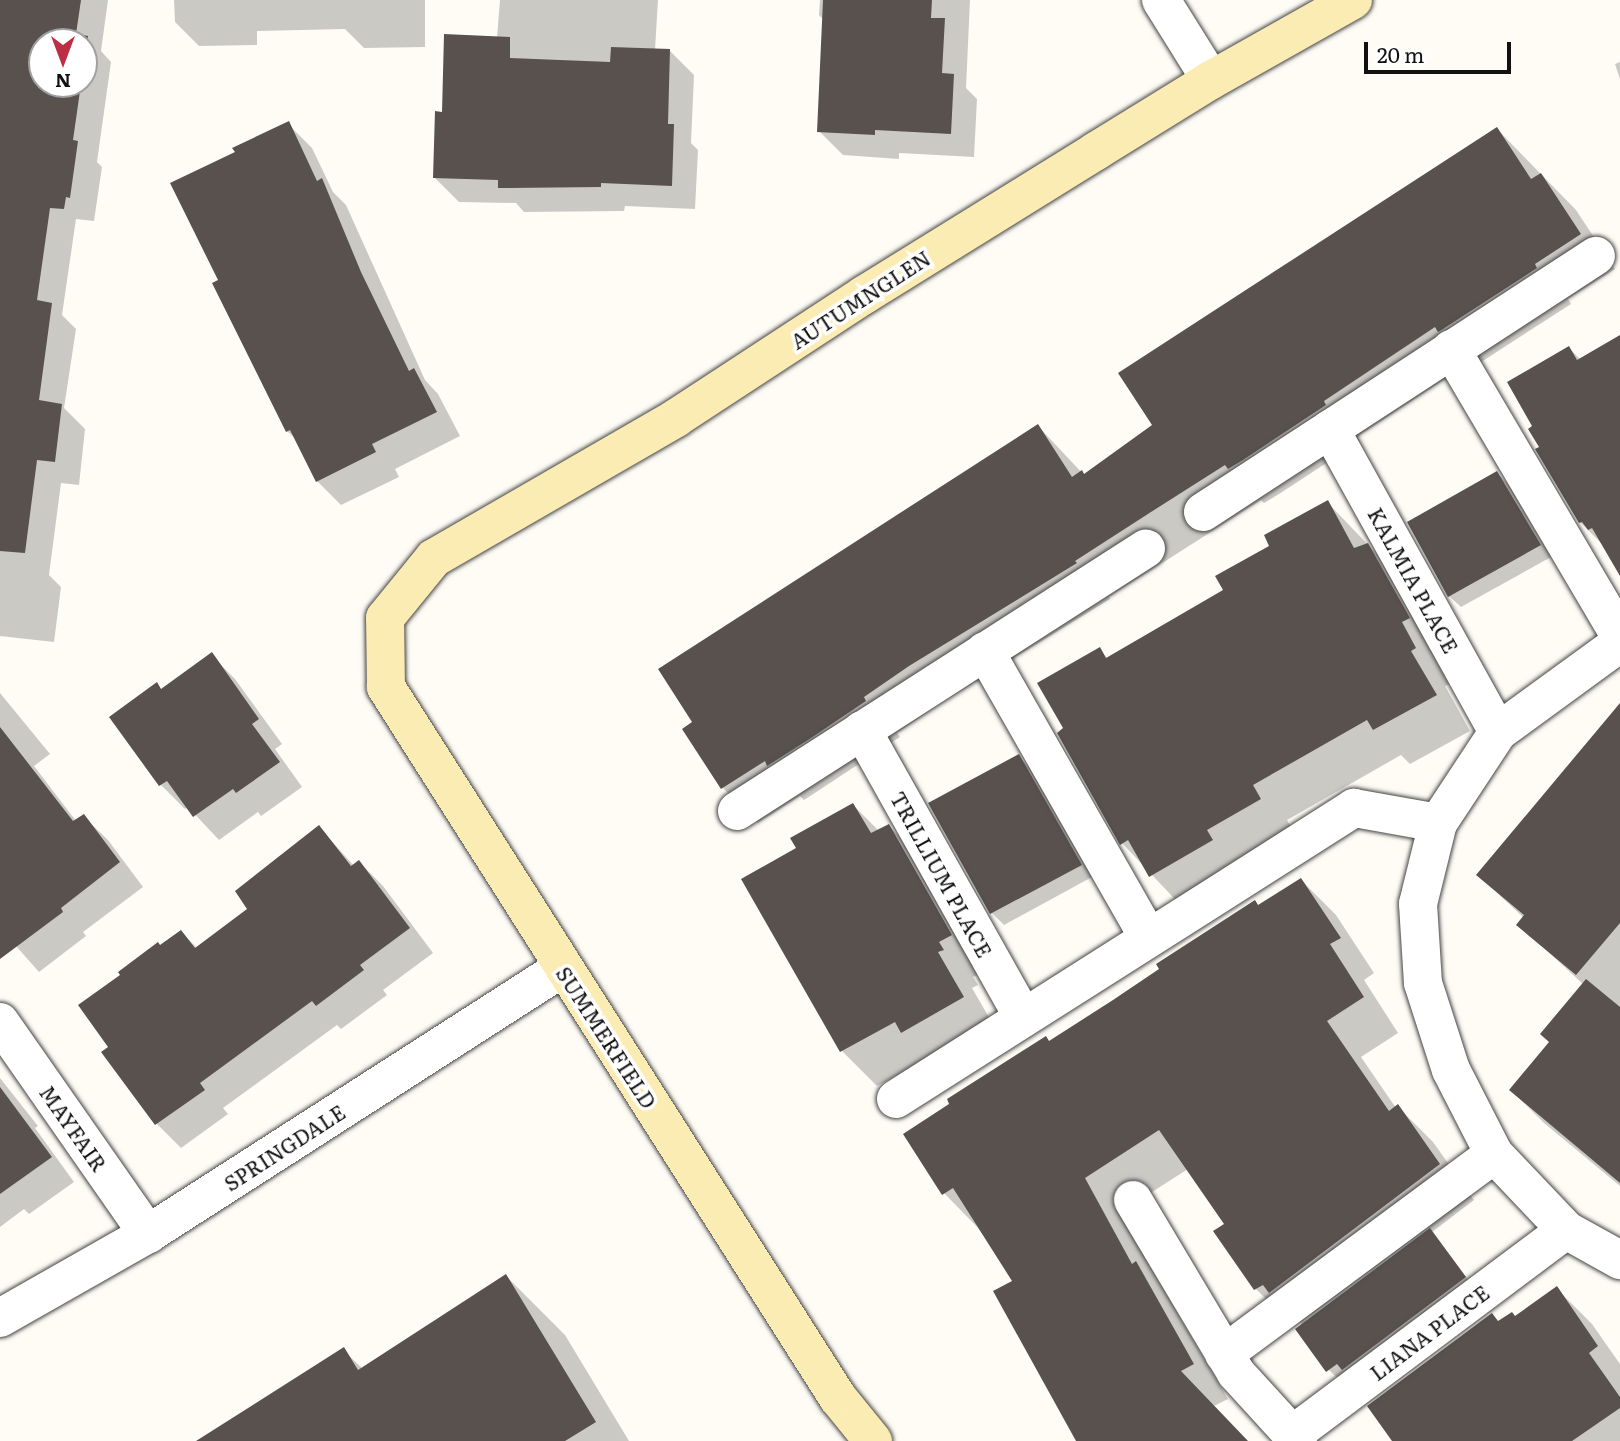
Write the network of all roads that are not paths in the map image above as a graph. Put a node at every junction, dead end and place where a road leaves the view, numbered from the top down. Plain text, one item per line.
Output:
1 (1161, 0) edge
2 (1353, 0) edge
3 (1211, 80) junction
4 (1596, 256) dead end
5 (1451, 349) junction
6 (1330, 429) junction
7 (1203, 512) dead end
8 (1146, 548) dead end
9 (385, 618) joint
10 (1620, 636) edge
11 (1620, 643) edge
12 (985, 652) junction
13 (862, 730) junction
14 (1498, 732) junction
15 (737, 811) dead end
16 (1438, 823) junction
17 (1148, 937) junction
18 (563, 968) junction
19 (1023, 1017) junction
20 (0, 1022) edge
21 (895, 1099) dead end
22 (1494, 1154) junction
23 (1133, 1200) dead end
24 (1566, 1230) junction
25 (148, 1234) junction
26 (1620, 1260) edge
27 (0, 1318) edge
28 (1224, 1354) junction
29 (1295, 1438) edge
30 (873, 1441) edge

1 - 3 street
2 - 3 street, AUTUMNGLEN
3 - 9 street, AUTUMNGLEN
4 - 5 street
5 - 6 street
5 - 10 street
6 - 7 street
6 - 14 street, KALMIA PLACE
8 - 12 street
9 - 18 street, SUMMERFIELD
11 - 14 street
12 - 13 street
12 - 17 street
13 - 15 street
13 - 19 street, TRILLIUM PLACE
14 - 16 street
16 - 17 street
16 - 22 street
17 - 19 street
18 - 25 street, SPRINGDALE
18 - 30 street, SUMMERFIELD
19 - 21 street
20 - 25 street, MAYFAIR
22 - 24 street
22 - 28 street
23 - 28 street, LIANA PLACE
24 - 26 street
24 - 29 street, LIANA PLACE
25 - 27 street, SPRINGDALE
28 - 29 street, LIANA PLACE

